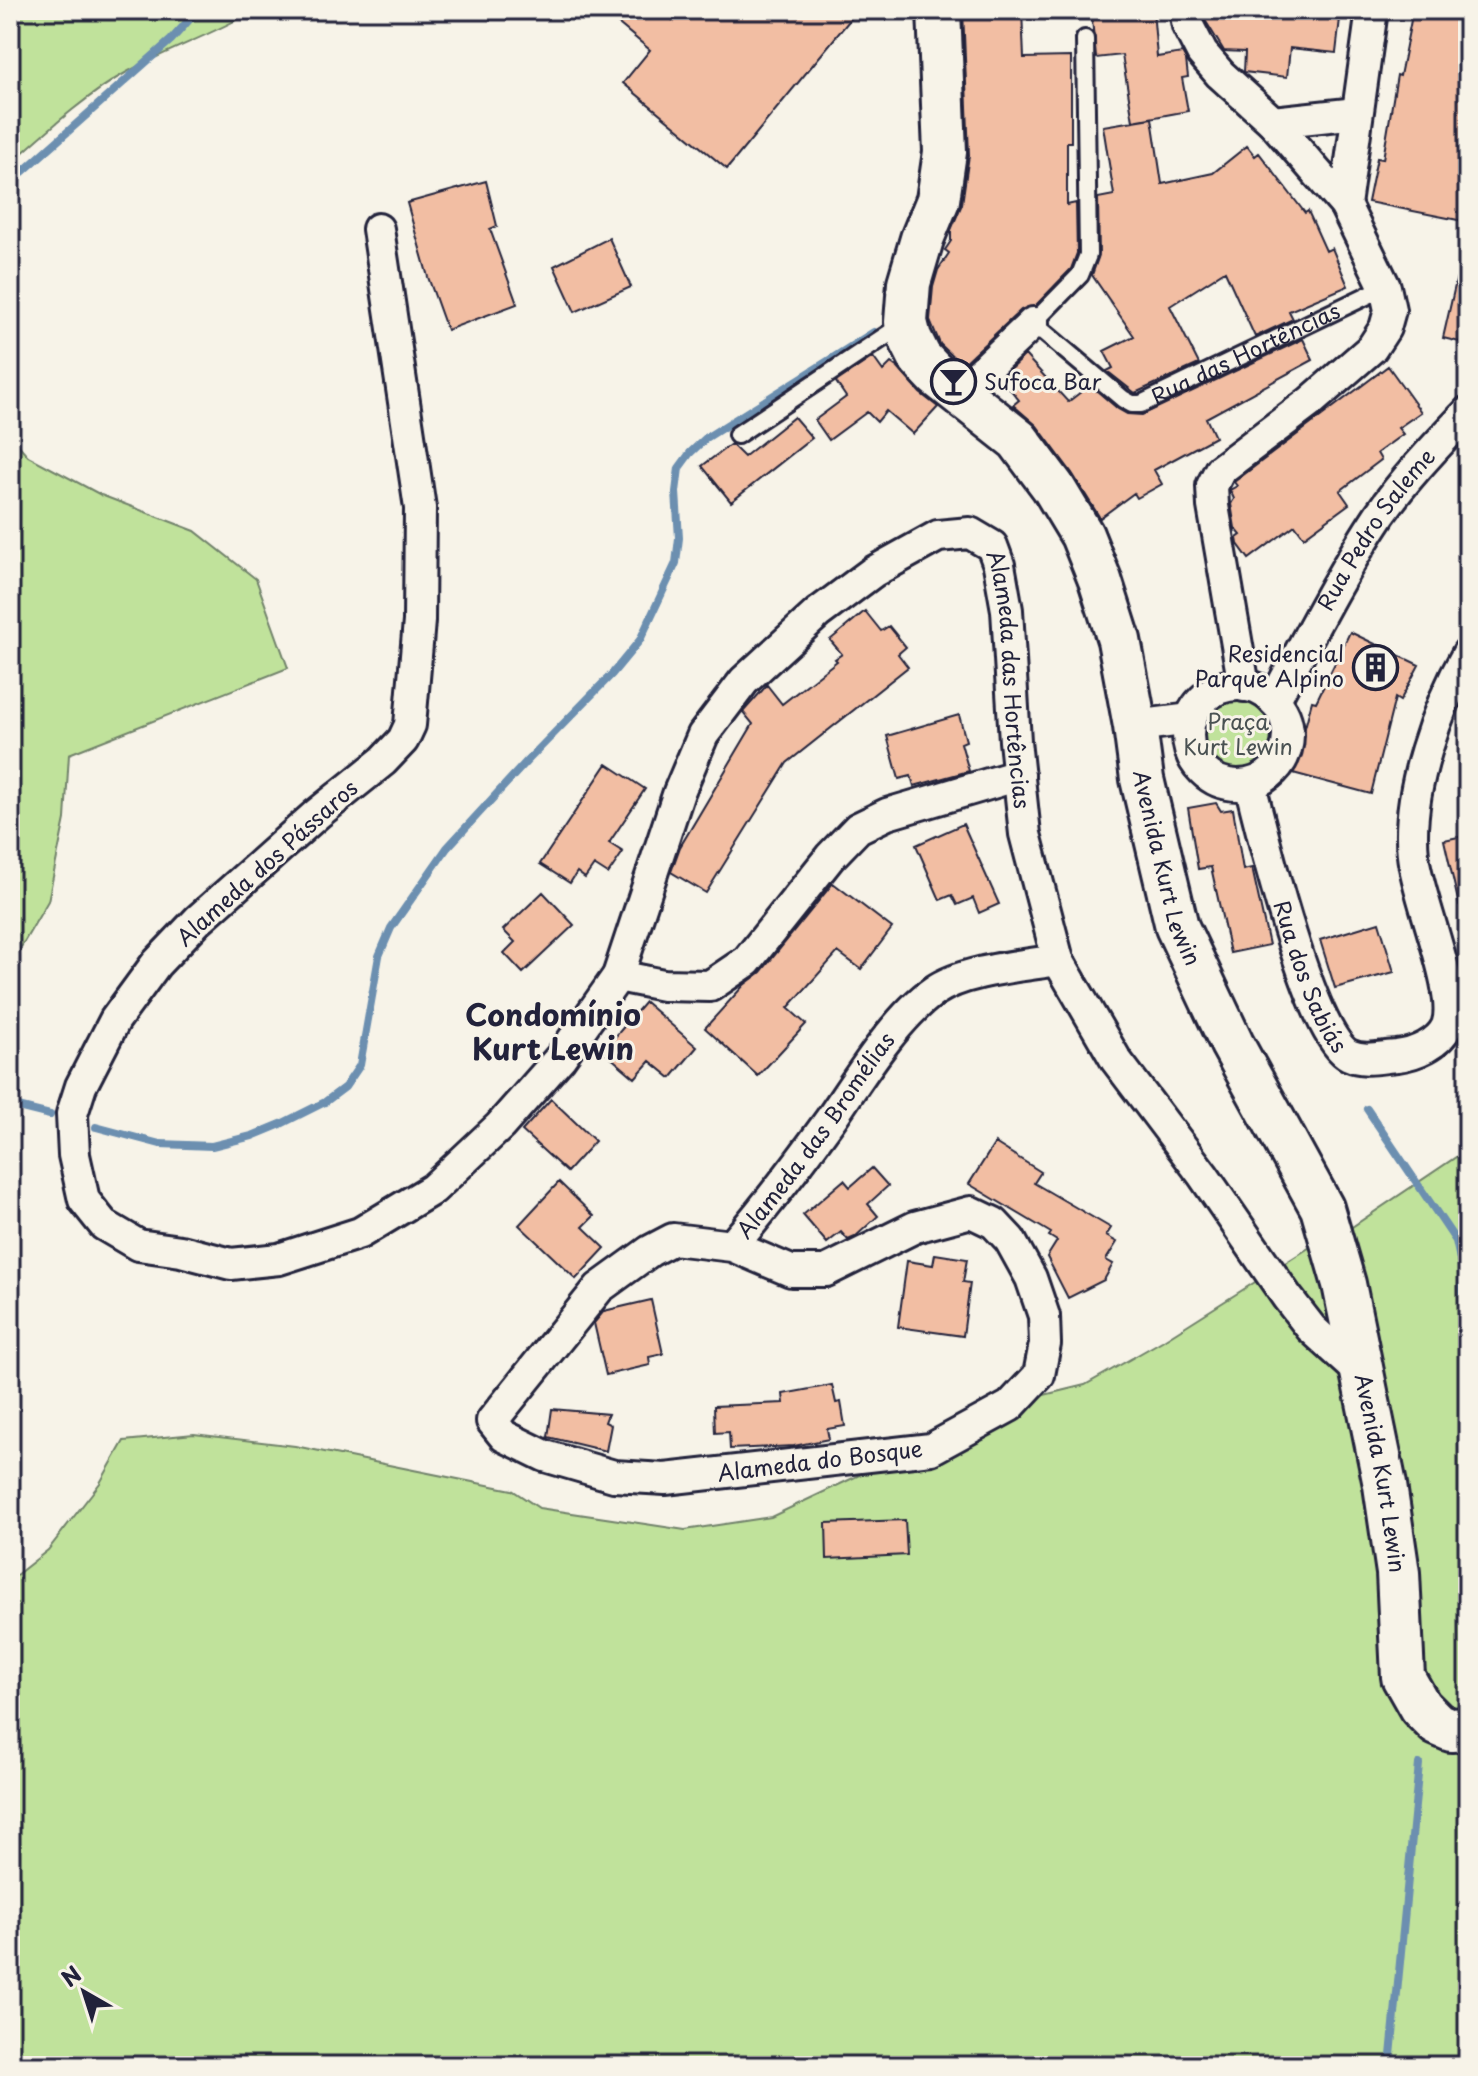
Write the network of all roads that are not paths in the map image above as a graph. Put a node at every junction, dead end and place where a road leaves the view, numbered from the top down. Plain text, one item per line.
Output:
1 (939, 10) edge
2 (1185, 10) edge
3 (1372, 10) edge
4 (1085, 39) dead end
5 (1357, 113) junction
6 (1273, 122) junction
7 (1345, 205) junction
8 (378, 229) dead end
9 (1385, 287) junction
10 (906, 322) junction
11 (1033, 323) junction
12 (957, 395) junction
13 (1468, 412) edge
14 (737, 435) dead end
15 (1468, 653) edge
16 (1244, 686) junction
17 (1274, 701) junction
18 (1191, 719) junction
19 (1135, 726) junction
20 (1019, 775) junction
21 (1250, 784) junction
22 (1058, 960) junction
23 (618, 976) junction
24 (433, 1189) joint
25 (732, 1246) junction
26 (1364, 1376) junction
27 (492, 1421) joint
28 (1468, 1729) edge

1 - 10 main road, Avenida Kurt Lewin
2 - 6 street
3 - 5 street
4 - 11 lane
5 - 6 street
5 - 7 street
6 - 7 street
7 - 9 street
8 - 24 street, Alameda dos Pássaros
9 - 11 lane, Rua das Hortências
9 - 16 street
10 - 12 main road, Avenida Kurt Lewin
10 - 14 lane
11 - 12 street
12 - 19 main road, Avenida Kurt Lewin
13 - 17 street, Rua Pedro Saleme
15 - 21 street, Rua dos Sabiás
16 - 17 street
16 - 18 street
17 - 21 street
18 - 19 street
18 - 21 street
19 - 26 main road, Avenida Kurt Lewin
20 - 22 street, Alameda das Hortências
20 - 23 street
20 - 23 street, Alameda das Hortências
22 - 25 street, Alameda das Bromélias
22 - 26 street, Alameda das Hortências
23 - 24 street, Alameda das Hortências
25 - 27 street, Alameda das Bromélias
25 - 27 street, Alameda do Bosque
26 - 28 main road, Avenida Kurt Lewin

